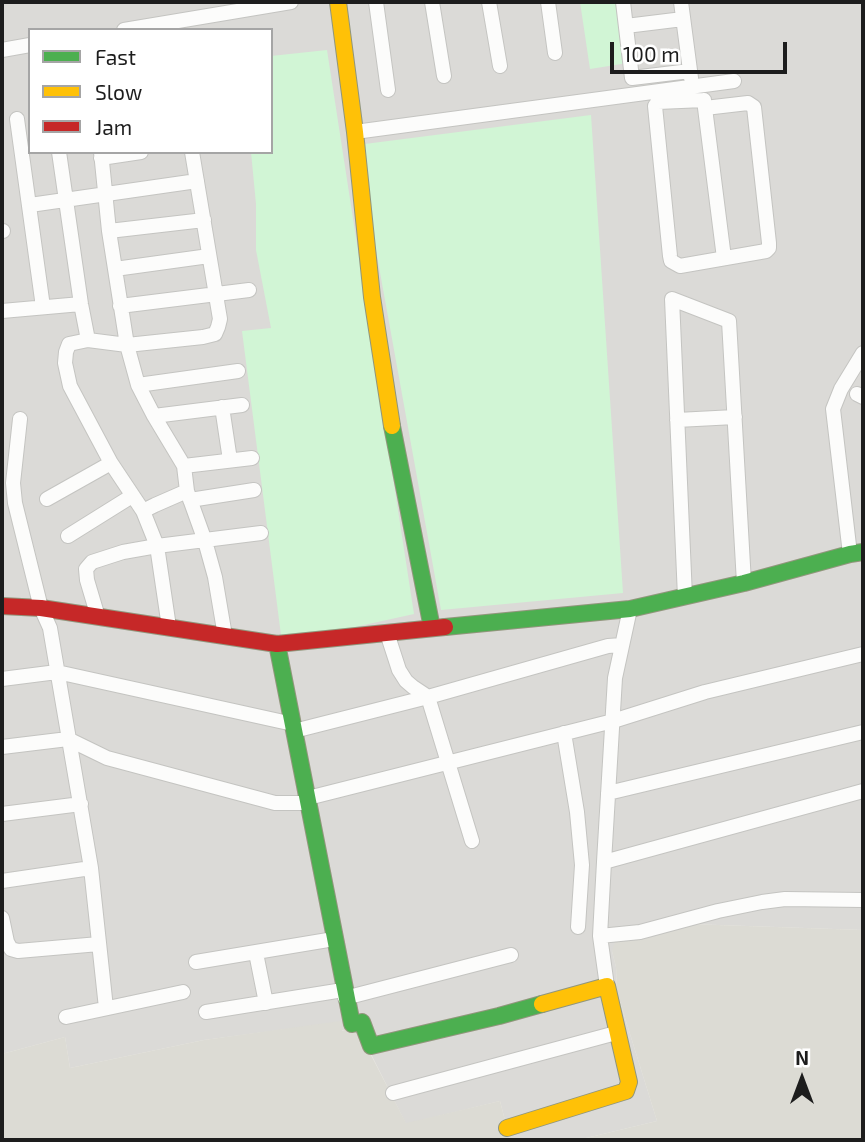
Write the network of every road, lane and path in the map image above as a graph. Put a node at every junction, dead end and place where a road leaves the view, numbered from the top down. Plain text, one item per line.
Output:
1 (290, 2) edge
2 (340, 2) edge
3 (376, 2) edge
4 (432, 2) edge
5 (489, 2) edge
6 (548, 2) edge
7 (623, 2) edge
8 (681, 2) edge
9 (273, 3) edge
10 (683, 19) junction
11 (626, 26) junction
12 (135, 28) edge
13 (28, 45) edge
14 (2, 50) edge
15 (555, 53) dead end
16 (500, 66) dead end
17 (690, 71) junction
18 (444, 76) dead end
19 (734, 81) dead end
20 (388, 90) dead end
21 (701, 95) junction
22 (17, 119) dead end
23 (355, 132) junction
24 (60, 154) edge
25 (191, 154) edge
26 (101, 155) edge
27 (197, 181) junction
28 (105, 195) junction
29 (66, 200) junction
30 (30, 205) junction
31 (204, 220) junction
32 (109, 231) junction
33 (209, 256) junction
34 (724, 258) junction
35 (115, 269) junction
36 (249, 290) dead end
37 (215, 294) junction
38 (80, 304) junction
39 (120, 306) junction
40 (43, 307) junction
41 (2, 311) edge
42 (88, 340) junction
43 (127, 345) junction
44 (863, 353) edge
45 (239, 372) dead end
46 (138, 384) junction
47 (242, 405) dead end
48 (222, 407) junction
49 (154, 416) junction
50 (735, 417) junction
51 (20, 419) dead end
52 (677, 420) junction
53 (252, 458) dead end
54 (230, 460) junction
55 (111, 463) junction
56 (184, 466) junction
57 (254, 490) dead end
58 (132, 496) junction
59 (189, 496) junction
60 (47, 499) dead end
61 (143, 512) junction
62 (261, 533) dead end
63 (68, 536) dead end
64 (205, 541) junction
65 (157, 546) junction
66 (857, 553) edge
67 (744, 583) junction
68 (685, 597) junction
69 (2, 606) edge
70 (41, 608) junction
71 (630, 609) junction
72 (98, 617) junction
73 (169, 628) junction
74 (432, 628) junction
75 (387, 633) junction
76 (225, 636) junction
77 (276, 644) junction
78 (622, 645) junction
79 (863, 654) edge
80 (57, 672) junction
81 (2, 679) edge
82 (428, 696) junction
83 (613, 721) junction
84 (294, 728) junction
85 (863, 732) edge
86 (564, 733) junction
87 (68, 739) junction
88 (2, 747) edge
89 (449, 763) junction
90 (863, 791) edge
91 (608, 793) junction
92 (308, 801) junction
93 (81, 804) junction
94 (2, 814) edge
95 (472, 841) dead end
96 (604, 862) junction
97 (91, 868) junction
98 (2, 881) edge
99 (863, 900) edge
100 (3, 925) edge
101 (578, 927) dead end
102 (600, 936) junction
103 (334, 939) junction
104 (99, 944) junction
105 (257, 953) junction
106 (511, 955) dead end
107 (196, 962) dead end
108 (607, 986) junction
109 (183, 992) dead end
110 (344, 994) junction
111 (265, 1003) junction
112 (106, 1008) junction
113 (206, 1012) dead end
114 (66, 1017) dead end
115 (616, 1033) junction
116 (393, 1093) dead end
117 (507, 1128) dead end

1 - 9 street
2 - 23 street
3 - 20 street
4 - 18 street
5 - 16 street
6 - 15 street
7 - 11 street
8 - 10 street
9 - 12 street
10 - 11 street
10 - 17 street
11 - 17 street
13 - 14 street
17 - 21 street
19 - 21 street
21 - 23 street
21 - 34 street
21 - 34 street
21 - 34 street
22 - 30 street
23 - 74 street
24 - 29 street
25 - 27 street
26 - 28 street
27 - 28 street
27 - 31 street
28 - 29 street
28 - 32 street
29 - 30 street
29 - 38 street
30 - 40 street
31 - 32 street
31 - 33 street
32 - 35 street
33 - 35 street
33 - 37 street
35 - 39 street
36 - 37 street
37 - 39 street
37 - 43 street
38 - 40 street
38 - 42 street
39 - 43 street
40 - 41 street
42 - 43 street
42 - 55 street
43 - 46 street
44 - 66 street
45 - 46 street
46 - 49 street
47 - 48 street
48 - 49 street
48 - 54 street
49 - 56 street
50 - 52 street
50 - 52 street
50 - 67 street
51 - 70 street
52 - 68 street
53 - 54 street
54 - 56 street
55 - 58 street
55 - 60 street
56 - 59 street
57 - 59 street
58 - 61 street
58 - 63 street
59 - 61 street
59 - 64 street
61 - 65 street
62 - 64 street
64 - 65 street
64 - 76 street
65 - 72 street
65 - 73 street
66 - 67 street
67 - 68 street
68 - 71 street
69 - 70 street
70 - 72 street
70 - 80 street
71 - 74 street
71 - 78 street
72 - 73 street
73 - 76 street
74 - 75 street
75 - 77 street
75 - 82 street
76 - 77 street
77 - 84 street
78 - 82 street
78 - 83 street
79 - 83 street
80 - 81 street
80 - 84 street
80 - 87 street
82 - 84 street
82 - 89 street
83 - 86 street
83 - 91 street
84 - 92 street
85 - 91 street
86 - 89 street
86 - 101 street
87 - 88 street
87 - 92 street
87 - 93 street
89 - 92 street
89 - 95 street
90 - 96 street
91 - 96 street
92 - 103 street
93 - 94 street
93 - 97 street
96 - 102 street
97 - 98 street
97 - 104 street
99 - 102 street
100 - 104 street
102 - 108 street
103 - 105 street
103 - 110 street
104 - 112 street
105 - 107 street
105 - 111 street
106 - 110 street
108 - 110 street
108 - 115 street
109 - 112 street
110 - 111 street
111 - 113 street
112 - 114 street
115 - 116 street
115 - 117 street

